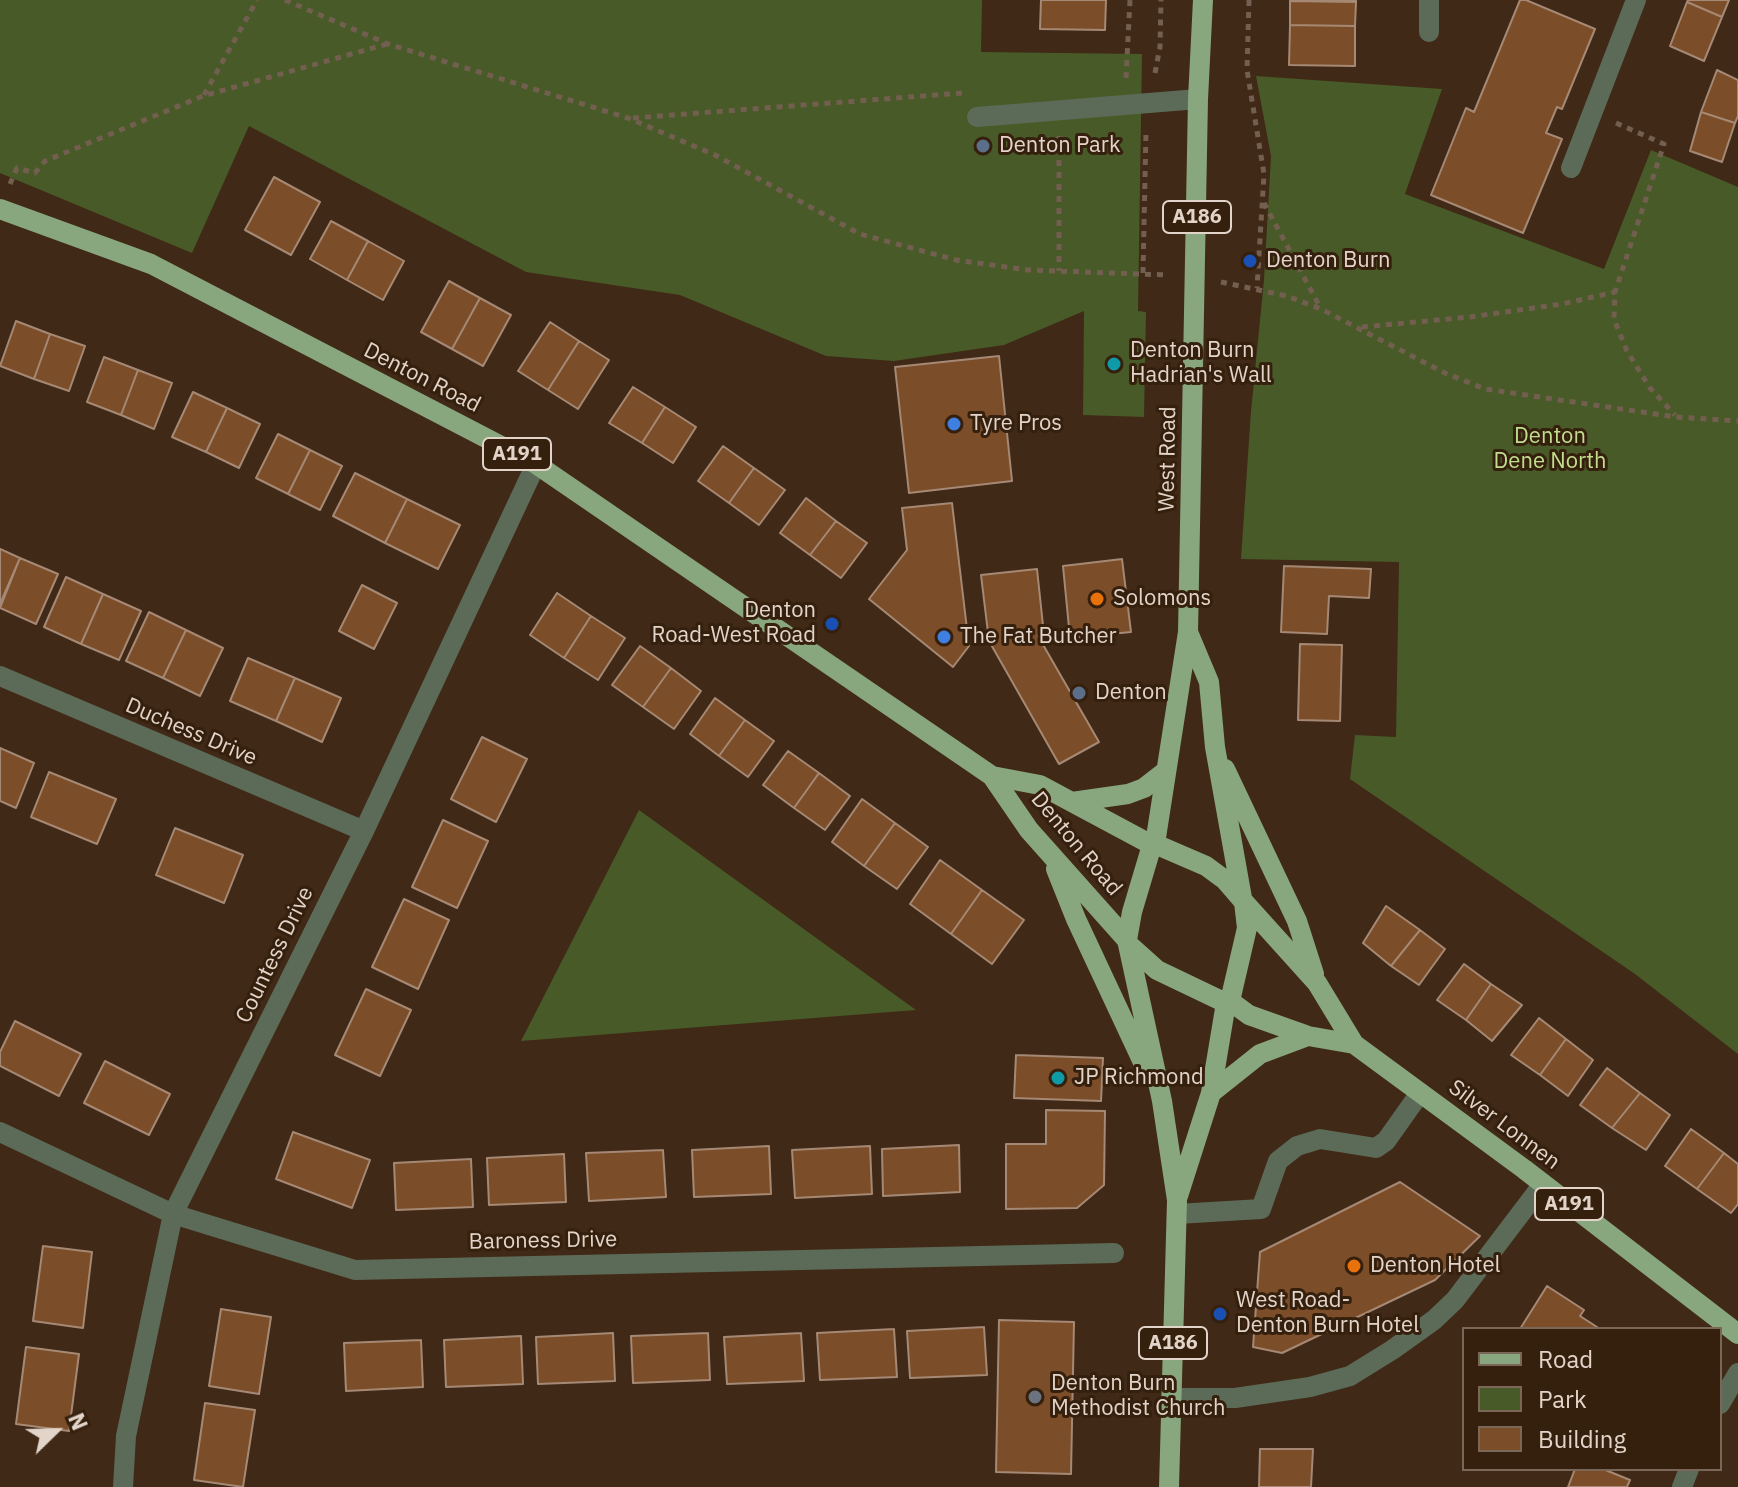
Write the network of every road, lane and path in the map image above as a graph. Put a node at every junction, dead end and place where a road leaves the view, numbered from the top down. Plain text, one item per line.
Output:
1 (257, 0) edge
2 (285, 0) edge
3 (1130, 0) edge
4 (1161, 0) edge
5 (1203, 0) edge
6 (1249, 0) edge
7 (1429, 0) edge
8 (1636, 0) edge
9 (1429, 32) dead end
10 (388, 44) junction
11 (1154, 77) junction
12 (1126, 79) junction
13 (1112, 80) dead end
14 (967, 92) dead end
15 (203, 96) junction
16 (1198, 99) junction
17 (1146, 103) junction
18 (1059, 110) junction
19 (1593, 113) junction
20 (977, 117) dead end
21 (628, 118) junction
22 (1571, 168) dead end
23 (3, 200) edge
24 (1264, 202) junction
25 (1059, 271) junction
26 (1615, 292) junction
27 (1321, 309) junction
28 (1359, 327) junction
29 (1676, 417) junction
30 (1738, 421) edge
31 (536, 464) junction
32 (1188, 632) junction
33 (0, 676) edge
34 (1215, 747) junction
35 (1166, 771) junction
36 (992, 776) junction
37 (1072, 802) junction
38 (364, 831) junction
39 (1153, 844) junction
40 (1052, 857) junction
41 (1243, 900) junction
42 (1128, 942) junction
43 (1317, 983) junction
44 (1228, 1002) junction
45 (1308, 1036) junction
46 (1354, 1044) junction
47 (1211, 1093) junction
48 (1420, 1093) junction
49 (1162, 1101) junction
50 (0, 1132) edge
51 (1543, 1184) junction
52 (1177, 1207) junction
53 (173, 1214) junction
54 (1114, 1253) dead end
55 (1738, 1334) edge
56 (1738, 1373) edge
57 (1171, 1398) junction
58 (1722, 1401) edge
59 (123, 1487) edge
60 (1169, 1487) edge

1 - 15 path
2 - 10 path
3 - 12 path
4 - 11 path
5 - 16 main road, West Road / A186
6 - 24 path
7 - 9 street
8 - 19 street
10 - 15 path
10 - 21 path
11 - 12 path
11 - 17 path
12 - 13 path
14 - 21 path
15 - 23 path
16 - 17 street
16 - 32 main road, West Road / A186
17 - 18 street
17 - 25 path
18 - 20 street
18 - 25 path
19 - 22 street
19 - 26 path
21 - 25 path
23 - 31 main road, Denton Road / A191
24 - 27 path
24 - 27 path
26 - 28 path
26 - 29 path
27 - 28 path
28 - 29 path
29 - 30 path
31 - 36 main road, Denton Road / A191
31 - 38 street, Countess Drive
32 - 34 main road, West Road / A186
32 - 35 main road, West Road / A186
33 - 38 street, Duchess Drive
34 - 41 main road, West Road / A186
34 - 43 main road
35 - 37 main road
35 - 39 main road, West Road / A186
36 - 37 main road, Denton Road / A191
36 - 40 main road, Denton Road / A191
37 - 39 main road, Denton Road / A191
38 - 53 street, Countess Drive
39 - 41 main road, A191
39 - 42 main road, A186
40 - 42 main road, Denton Road / A191
40 - 49 main road
41 - 43 main road, Silver Lonnen / A191
41 - 44 main road, A186
42 - 44 main road, A191
42 - 49 main road, A186
43 - 46 main road, Silver Lonnen / A191
44 - 45 main road, Silver Lonnen / A191
44 - 47 main road, A186
45 - 46 main road, Silver Lonnen / A191
45 - 47 main road
46 - 48 main road, Silver Lonnen / A191
47 - 52 main road, A186
48 - 51 main road, Silver Lonnen / A191
48 - 52 street
49 - 52 main road, A186
50 - 53 street, Baroness Drive
51 - 55 main road, Silver Lonnen / A191
51 - 57 street
52 - 57 main road, A186
53 - 54 street, Baroness Drive
53 - 59 street, Countess Drive
56 - 58 street
57 - 60 main road, A186

